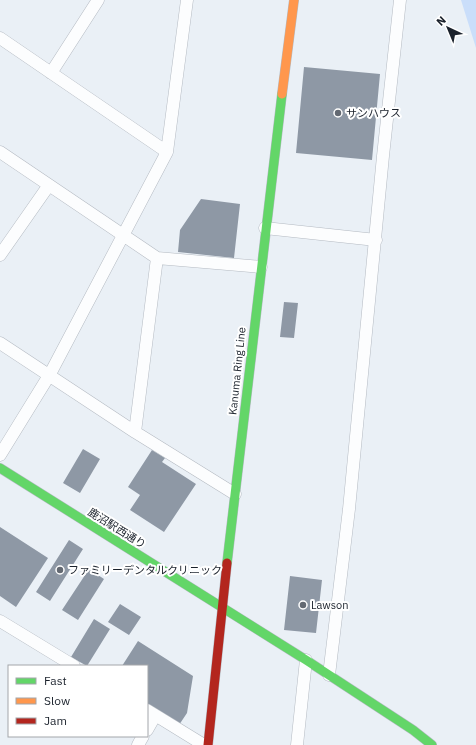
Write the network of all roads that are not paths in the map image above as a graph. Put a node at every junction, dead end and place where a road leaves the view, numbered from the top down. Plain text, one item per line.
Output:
1 (98, 0) edge
2 (187, 0) edge
3 (294, 0) edge
4 (400, 0) edge
5 (0, 38) edge
6 (51, 73) junction
7 (0, 152) edge
8 (167, 152) junction
9 (49, 185) junction
10 (265, 228) junction
11 (122, 235) junction
12 (376, 240) junction
13 (0, 255) edge
14 (157, 258) junction
15 (261, 267) junction
16 (0, 343) edge
17 (50, 374) junction
18 (135, 432) junction
19 (0, 455) edge
20 (0, 468) edge
21 (235, 494) junction
22 (221, 607) junction
23 (0, 621) edge
24 (306, 660) junction
25 (72, 665) edge
26 (329, 674) junction
27 (151, 713) edge
28 (148, 726) edge
29 (204, 745) edge
30 (208, 745) edge
31 (297, 745) edge
32 (432, 745) edge

1 - 6 street
2 - 8 street
3 - 10 main road, Kanuma Ring Line
4 - 12 street
5 - 6 street
6 - 8 street
7 - 9 street
8 - 11 street
9 - 11 street
9 - 13 street
10 - 12 street
10 - 15 main road, Kanuma Ring Line
11 - 14 street
11 - 17 street
12 - 26 street
14 - 15 street
14 - 18 street
15 - 21 main road, Kanuma Ring Line
16 - 17 street
17 - 18 street
17 - 19 street
18 - 21 street
20 - 22 main road, 鹿沼駅西通り
21 - 22 main road, Kanuma Ring Line
22 - 24 main road, 鹿沼駅西通り
22 - 30 main road, Kanuma Ring Line
23 - 25 street
24 - 26 main road, 鹿沼駅西通り
24 - 31 street
26 - 32 main road, 鹿沼駅西通り
27 - 28 street
27 - 29 street

